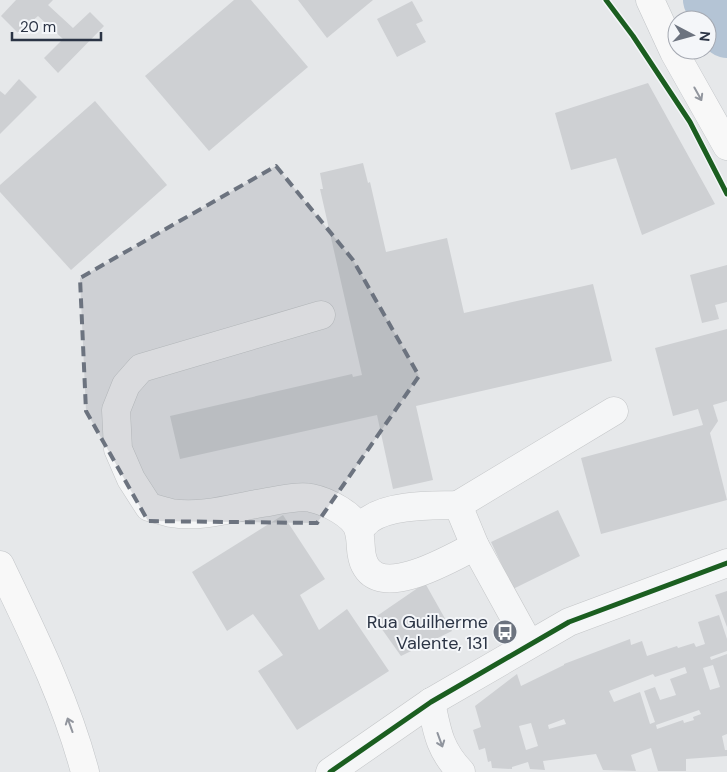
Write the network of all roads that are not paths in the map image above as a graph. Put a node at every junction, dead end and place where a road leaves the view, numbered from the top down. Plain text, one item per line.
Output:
1 (636, 0) edge
2 (650, 0) edge
3 (667, 37) edge
4 (667, 42) edge
5 (679, 60) edge
6 (727, 146) edge
7 (321, 315) dead end
8 (614, 410) dead end
9 (458, 504) junction
10 (359, 530) junction
11 (475, 546) junction
12 (727, 563) edge
13 (0, 565) edge
14 (529, 644) junction
15 (431, 702) junction
16 (85, 772) edge
17 (330, 772) edge
18 (461, 772) edge

1 - 4 street
2 - 3 main road
5 -> 6 main road
7 - 10 street
8 - 9 street
9 - 10 street
9 - 11 street
10 - 11 street
11 - 14 street
12 - 14 street
16 -> 13 main road
14 - 15 street
15 - 17 street
15 -> 18 street

